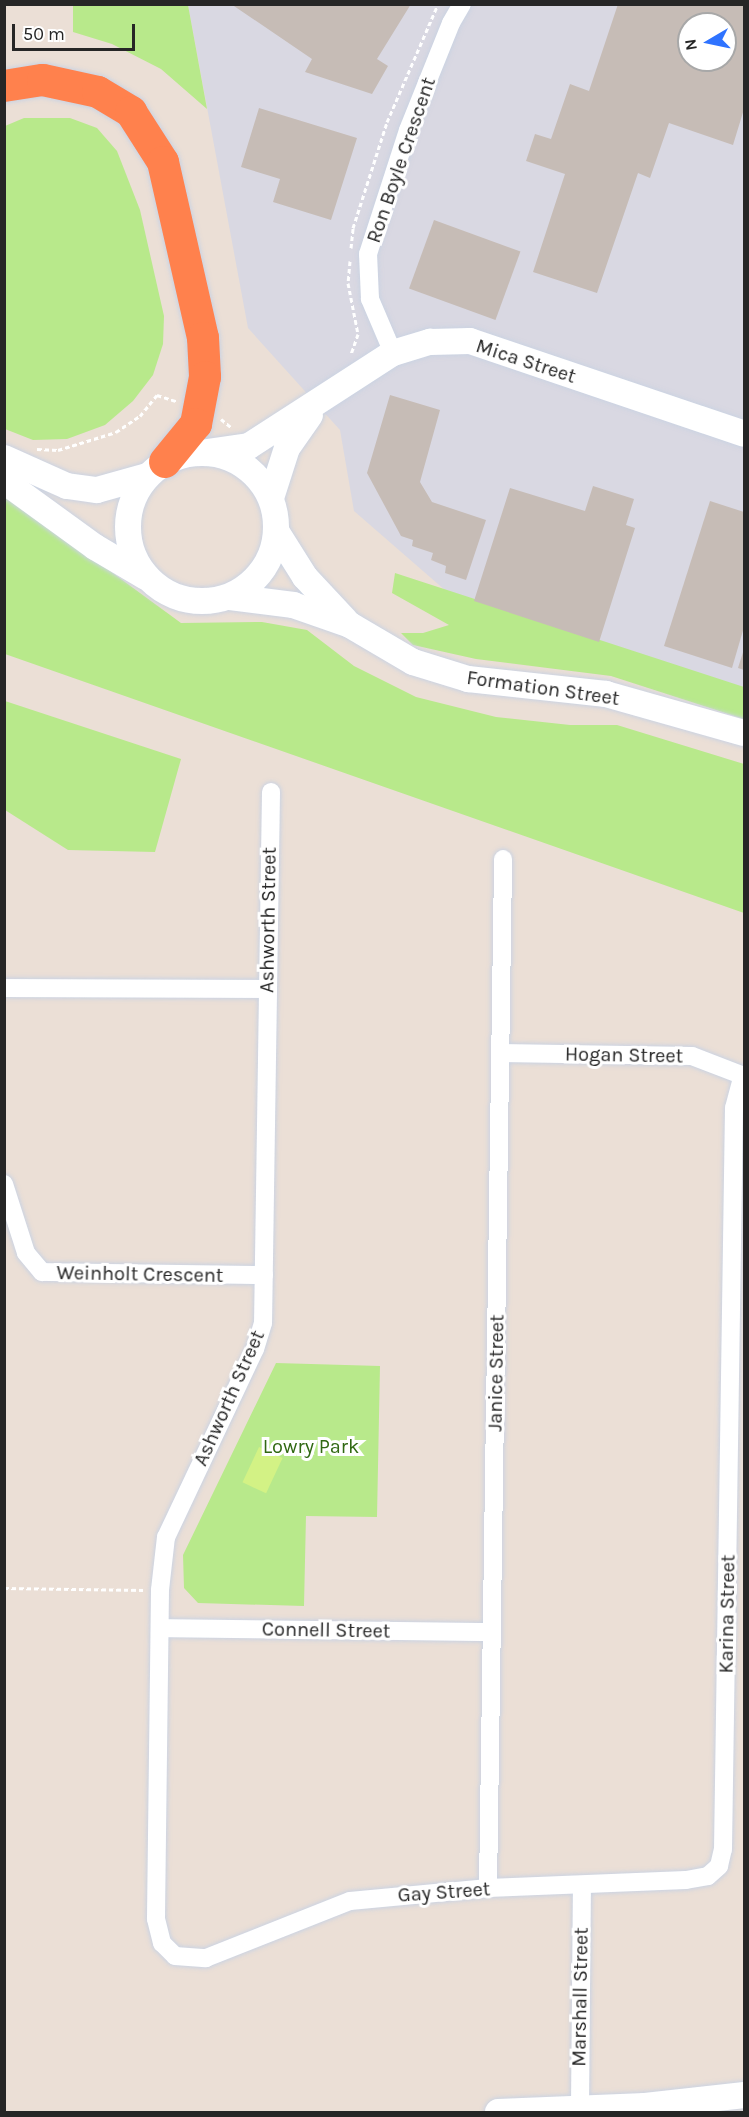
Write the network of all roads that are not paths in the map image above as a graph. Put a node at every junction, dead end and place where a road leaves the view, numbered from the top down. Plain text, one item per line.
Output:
1 (462, 4) edge
2 (4, 86) edge
3 (393, 353) junction
4 (317, 405) junction
5 (744, 434) edge
6 (207, 452) junction
7 (4, 458) edge
8 (156, 469) junction
9 (4, 482) edge
10 (271, 498) junction
11 (276, 531) junction
12 (146, 578) junction
13 (230, 597) junction
14 (350, 625) junction
15 (744, 733) edge
16 (271, 792) dead end
17 (503, 859) dead end
18 (4, 988) edge
19 (267, 989) junction
20 (500, 1053) junction
21 (744, 1076) edge
22 (4, 1184) edge
23 (264, 1275) junction
24 (737, 1403) edge
25 (159, 1628) junction
26 (492, 1632) junction
27 (719, 1866) joint
28 (582, 1886) junction
29 (489, 1888) junction
30 (175, 1956) joint
31 (744, 2095) edge
32 (580, 2108) junction
33 (498, 2112) edge

1 - 3 street, Ron Boyle Crescent
2 - 8 highway
3 - 4 main road, Mica Street
3 - 5 main road, Mica Street
4 - 6 main road, Mica Street
4 - 10 main road, Mica Street
6 - 8 main road
6 - 10 main road
7 - 8 main road
8 - 12 main road
9 - 12 main road
10 - 11 main road
11 - 13 main road
11 - 14 main road, Formation Street
12 - 13 main road
13 - 14 main road, Formation Street
14 - 15 main road, Formation Street
16 - 19 street, Ashworth Street
17 - 20 street, Janice Street
18 - 19 street
19 - 23 street, Ashworth Street
20 - 21 street, Hogan Street
20 - 26 street, Janice Street
21 - 24 street, Karina Street
22 - 23 street, Weinholt Crescent
23 - 25 street, Ashworth Street
24 - 27 street, Karina Street
25 - 26 street, Connell Street
25 - 30 street, Ashworth Street
26 - 29 street, Janice Street
27 - 28 street, Gay Street
28 - 29 street, Gay Street
28 - 32 street, Marshall Street
29 - 30 street, Gay Street
31 - 32 main road
32 - 33 main road

